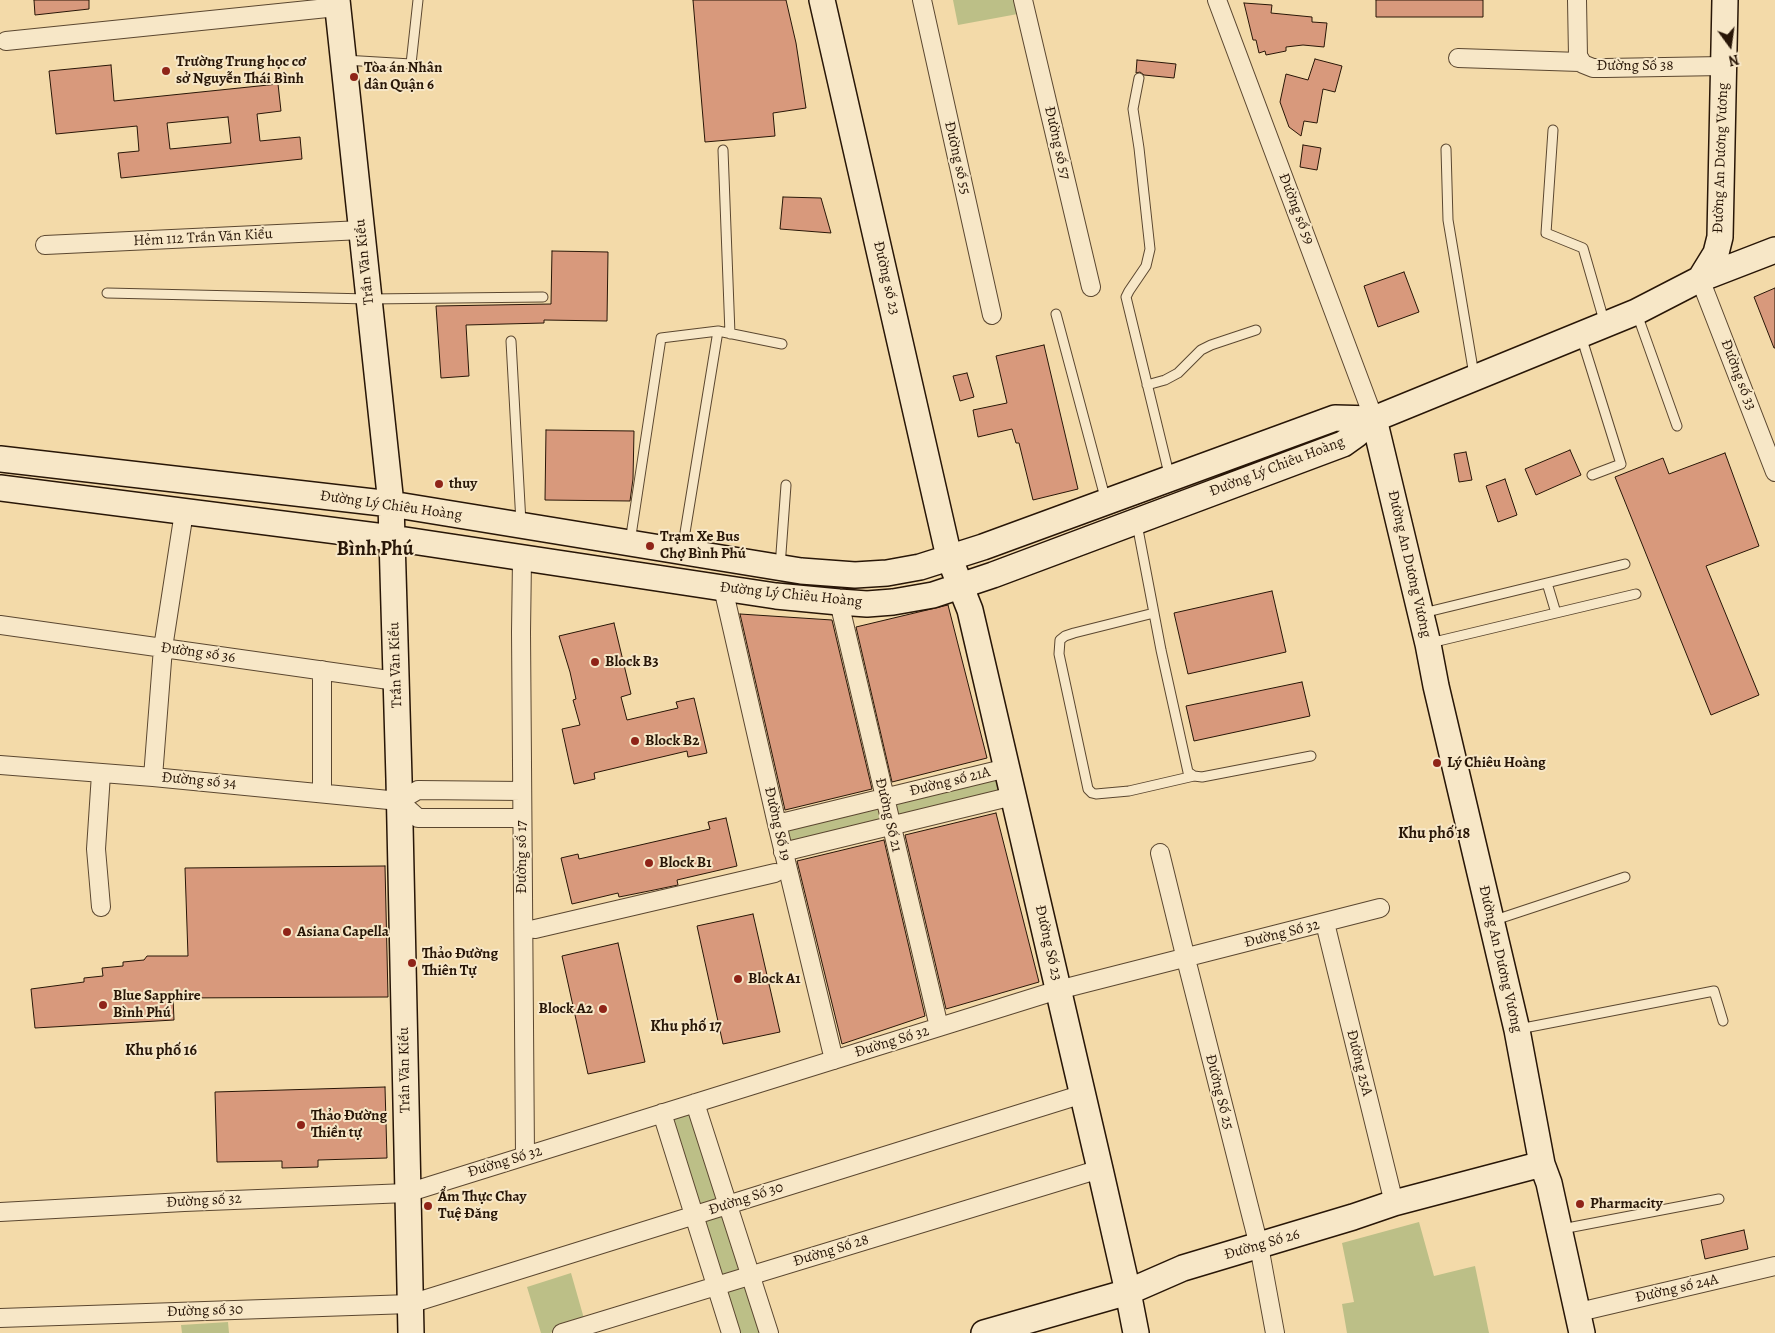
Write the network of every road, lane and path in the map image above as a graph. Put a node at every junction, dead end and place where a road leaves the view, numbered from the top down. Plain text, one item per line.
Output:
1 (418, 0) edge
2 (822, 0) edge
3 (922, 0) edge
4 (1023, 0) edge
5 (1217, 0) edge
6 (1576, 0) edge
7 (1724, 0) edge
8 (337, 3) edge
9 (6, 41) dead end
10 (1458, 58) dead end
11 (343, 60) junction
12 (1580, 62) junction
13 (1723, 66) junction
14 (1139, 78) dead end
15 (1553, 130) dead end
16 (1446, 149) dead end
17 (723, 150) dead end
18 (362, 230) junction
19 (44, 245) dead end
20 (1774, 253) edge
21 (1700, 279) junction
22 (1091, 287) dead end
23 (107, 293) dead end
24 (543, 296) dead end
25 (369, 299) junction
26 (1636, 312) junction
27 (1056, 314) dead end
28 (992, 315) dead end
29 (1605, 324) junction
30 (1256, 330) dead end
31 (718, 331) junction
32 (730, 334) junction
33 (1581, 334) junction
34 (511, 341) dead end
35 (782, 344) dead end
36 (1474, 378) junction
37 (1147, 385) junction
38 (1374, 419) junction
39 (1677, 426) dead end
40 (0, 459) edge
41 (1775, 472) edge
42 (1592, 475) dead end
43 (1170, 478) junction
44 (786, 486) dead end
45 (0, 488) edge
46 (1106, 501) junction
47 (391, 504) junction
48 (184, 512) junction
49 (1136, 521) junction
50 (521, 526) junction
51 (392, 538) junction
52 (630, 543) junction
53 (682, 551) junction
54 (949, 557) junction
55 (522, 559) junction
56 (1625, 564) dead end
57 (780, 567) junction
58 (1547, 583) junction
59 (959, 586) junction
60 (722, 588) junction
61 (1636, 594) dead end
62 (839, 602) junction
63 (1154, 613) junction
64 (1556, 613) junction
65 (1420, 614) junction
66 (0, 625) edge
67 (1428, 644) junction
68 (163, 648) junction
69 (322, 670) junction
70 (396, 680) junction
71 (1311, 756) dead end
72 (0, 765) edge
73 (1007, 768) junction
74 (101, 774) junction
75 (1194, 776) junction
76 (153, 777) junction
77 (522, 791) junction
78 (322, 792) junction
79 (1014, 796) junction
80 (884, 798) junction
81 (399, 801) junction
82 (522, 818) junction
83 (777, 824) junction
84 (891, 826) junction
85 (783, 852) junction
86 (1160, 853) dead end
87 (775, 873) dead end
88 (1625, 877) dead end
89 (101, 906) dead end
90 (1380, 908) dead end
91 (1491, 921) junction
92 (1325, 923) junction
93 (535, 929) dead end
94 (1186, 958) junction
95 (1058, 990) junction
96 (1723, 1021) dead end
97 (939, 1027) junction
98 (1516, 1030) junction
99 (834, 1060) junction
100 (1083, 1094) junction
101 (696, 1103) junction
102 (662, 1113) junction
103 (525, 1156) junction
104 (1542, 1164) junction
105 (1100, 1169) junction
106 (408, 1193) junction
107 (1719, 1199) dead end
108 (1394, 1203) junction
109 (728, 1204) junction
110 (0, 1212) edge
111 (695, 1216) junction
112 (1560, 1230) junction
113 (1259, 1246) junction
114 (1775, 1266) edge
115 (751, 1275) junction
116 (716, 1286) junction
117 (1128, 1292) junction
118 (410, 1304) junction
119 (0, 1318) edge
120 (1580, 1323) edge
121 (411, 1333) edge
122 (562, 1333) edge
123 (731, 1333) edge
124 (769, 1333) edge
125 (984, 1333) edge
126 (1136, 1333) edge
127 (1275, 1333) edge

1 - 11 lane
2 - 54 main road, Đường số 23
3 - 28 street, Đường số 55
4 - 22 street, Đường số 57
5 - 38 street, Đường số 59
6 - 12 street, Đường Số 38
7 - 13 main road, Đường An Dương Vương
8 - 9 street
8 - 11 main road, Trần Văn Kiểu
10 - 12 street
11 - 18 main road, Trần Văn Kiểu
12 - 13 street, Đường Số 38
13 - 21 main road, Đường An Dương Vương
14 - 37 lane
15 - 29 lane
16 - 36 lane
17 - 32 lane
18 - 19 street, Hẻm 112 Trần Văn Kiểu
18 - 25 main road, Trần Văn Kiểu
20 - 21 main road
21 - 26 main road
21 - 41 street, Đường số 33
23 - 25 lane
24 - 25 lane
25 - 47 main road, Trần Văn Kiểu
26 - 29 main road
26 - 39 lane
27 - 46 lane
29 - 33 main road
30 - 37 lane
31 - 32 lane
31 - 52 lane
31 - 53 lane
32 - 35 lane
33 - 36 main road
33 - 42 lane
34 - 50 lane
36 - 38 main road
37 - 43 lane
38 - 43 main road, Đường Lý Chiêu Hoàng
38 - 49 main road, Đường Lý Chiêu Hoàng
38 - 65 main road, Đường An Dương Vương
40 - 47 main road, Đường Lý Chiêu Hoàng
43 - 46 main road, Đường Lý Chiêu Hoàng
44 - 57 lane
45 - 48 main road, Đường Lý Chiêu Hoàng
46 - 54 main road, Đường Lý Chiêu Hoàng
47 - 50 main road, Đường Lý Chiêu Hoàng
47 - 51 main road, Trần Văn Kiểu
48 - 51 main road, Đường Lý Chiêu Hoàng
48 - 68 street
49 - 59 main road, Đường Lý Chiêu Hoàng
49 - 63 lane
50 - 52 main road, Đường Lý Chiêu Hoàng
51 - 55 main road, Đường Lý Chiêu Hoàng
51 - 70 main road, Trần Văn Kiểu
52 - 53 main road, Đường Lý Chiêu Hoàng
53 - 57 main road, Đường Lý Chiêu Hoàng
54 - 57 main road, Đường Lý Chiêu Hoàng
54 - 59 main road, Đường Số 23
55 - 60 main road, Đường Lý Chiêu Hoàng
55 - 77 street, Đường số 17
56 - 58 lane
58 - 64 lane
58 - 65 lane
59 - 62 main road, Đường Lý Chiêu Hoàng
59 - 73 main road, Đường Số 23
60 - 62 main road, Đường Lý Chiêu Hoàng
60 - 83 street, Đường Số 19
61 - 64 lane
62 - 80 street, Đường Số 21
63 - 75 lane
63 - 75 lane
64 - 67 lane
65 - 67 main road, Đường An Dương Vương
66 - 68 street, Đường số 36
67 - 91 main road, Đường An Dương Vương
68 - 69 street, Đường số 36
68 - 76 street
69 - 70 street, Đường số 36
69 - 78 street
70 - 81 main road, Trần Văn Kiểu
71 - 75 lane
72 - 74 street, Đường số 34
73 - 79 main road, Đường Số 23
73 - 80 street, Đường số 21A
74 - 76 street, Đường số 34
74 - 89 street
76 - 78 street, Đường số 34
77 - 81 street
77 - 82 street, Đường số 17
78 - 81 street, Đường số 34
79 - 84 street, Đường số 21A
79 - 95 main road, Đường Số 23
80 - 83 street, Đường số 21A
80 - 84 street, Đường Số 21
81 - 82 street
81 - 106 main road, Trần Văn Kiểu
82 - 103 street, Đường số 17
83 - 85 street, Đường Số 19
84 - 85 street, Đường số 21A
84 - 97 street, Đường Số 21
85 - 99 street, Đường Số 19
86 - 94 street, Đường Số 25
87 - 93 street
88 - 91 lane
90 - 92 street, Đường Số 32
91 - 98 main road, Đường An Dương Vương
92 - 94 street, Đường Số 32
92 - 108 street, Đường 25A
94 - 95 street, Đường Số 32
94 - 113 street, Đường Số 25
95 - 97 street, Đường Số 32
95 - 100 main road, Đường Số 23
96 - 98 lane
97 - 99 street, Đường Số 32
98 - 104 main road, Đường An Dương Vương
99 - 101 street, Đường Số 32
100 - 105 main road, Đường Số 23
100 - 109 street, Đường Số 30
101 - 102 street, Đường Số 32
101 - 109 street
102 - 103 street, Đường Số 32
102 - 111 street
103 - 106 street, Đường Số 32
104 - 108 main road, Đường Số 26
104 - 112 main road, Đường An Dương Vương
105 - 115 street, Đường Số 28
105 - 117 main road, Đường Số 23
106 - 110 street, Đường số 32
106 - 118 main road, Trần Văn Kiểu
107 - 112 lane
108 - 113 main road, Đường Số 26
109 - 111 street, Đường Số 30
109 - 115 street
111 - 116 street
111 - 118 street, Đường Số 30
112 - 120 main road, Đường An Dương Vương
113 - 117 main road, Đường Số 26
113 - 127 street, Đường Số 25
114 - 120 street, Đường số 24A
115 - 116 street, Đường Số 28
115 - 124 street
116 - 122 street, Đường Số 28
116 - 123 street
117 - 125 main road, Đường Số 26
117 - 126 main road, Đường Số 23
118 - 119 street, Đường số 30
118 - 121 main road, Trần Văn Kiểu

